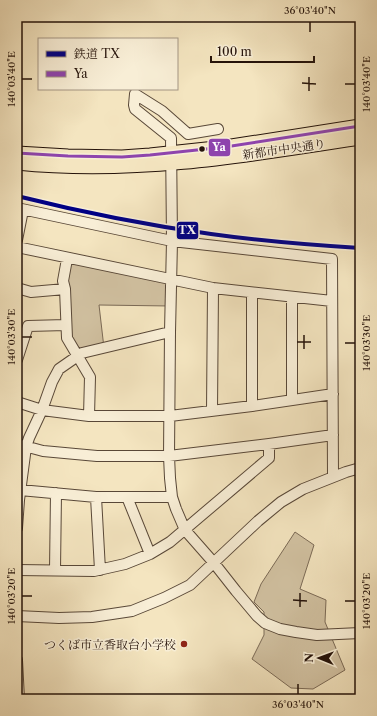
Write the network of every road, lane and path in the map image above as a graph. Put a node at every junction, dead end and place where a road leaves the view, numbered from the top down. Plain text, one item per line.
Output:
1 (360, 126) edge
2 (218, 129) dead end
3 (360, 138) edge
4 (17, 153) edge
5 (172, 158) junction
6 (17, 163) edge
7 (20, 209) edge
8 (17, 240) edge
9 (172, 241) junction
10 (17, 248) edge
11 (67, 259) junction
12 (171, 279) junction
13 (17, 288) edge
14 (213, 288) junction
15 (65, 289) junction
16 (252, 293) junction
17 (292, 298) junction
18 (332, 301) junction
19 (66, 325) junction
20 (170, 332) junction
21 (77, 356) junction
22 (17, 360) edge
23 (333, 394) junction
24 (292, 400) junction
25 (17, 402) edge
26 (252, 406) junction
27 (42, 410) junction
28 (212, 411) junction
29 (88, 416) junction
30 (170, 416) junction
31 (333, 434) junction
32 (269, 444) junction
33 (22, 446) edge
34 (169, 456) junction
35 (360, 468) edge
36 (333, 477) junction
37 (20, 490) junction
38 (56, 494) junction
39 (172, 496) junction
40 (96, 497) junction
41 (127, 497) junction
42 (17, 528) edge
43 (185, 530) junction
44 (150, 554) junction
45 (214, 563) junction
46 (17, 570) edge
47 (55, 570) junction
48 (100, 570) junction
49 (17, 616) edge
50 (360, 633) edge
51 (17, 660) edge
52 (19, 699) edge

1 - 5 main road, 新都市中央通り
2 - 5 street
3 - 5 main road, 新都市中央通り
4 - 5 main road, 新都市中央通り
5 - 6 main road, 新都市中央通り
5 - 9 street
7 - 8 street
7 - 9 street
9 - 12 street
9 - 18 street
10 - 11 street
11 - 12 street
11 - 15 street
12 - 14 street
12 - 20 street
13 - 15 street
14 - 16 street
14 - 28 street
15 - 19 street
16 - 17 street
16 - 26 street
17 - 18 street
17 - 24 street
18 - 23 street
19 - 21 street
19 - 22 street
20 - 21 street
20 - 30 street
21 - 27 street
21 - 29 street
23 - 24 street
23 - 31 street
24 - 26 street
25 - 27 street
26 - 28 street
27 - 29 street
27 - 33 street
28 - 30 street
29 - 30 street
30 - 34 street
31 - 32 street
31 - 36 street
32 - 34 street
32 - 43 street
33 - 34 street
33 - 37 street
34 - 39 street
35 - 36 street
36 - 45 street
37 - 38 street
37 - 42 street
38 - 40 street
38 - 47 street
39 - 41 street
39 - 43 street
40 - 41 street
40 - 48 street
41 - 44 street
43 - 44 street
43 - 45 street
44 - 48 street
45 - 49 street
45 - 50 street
46 - 47 street
47 - 48 street
51 - 52 street

